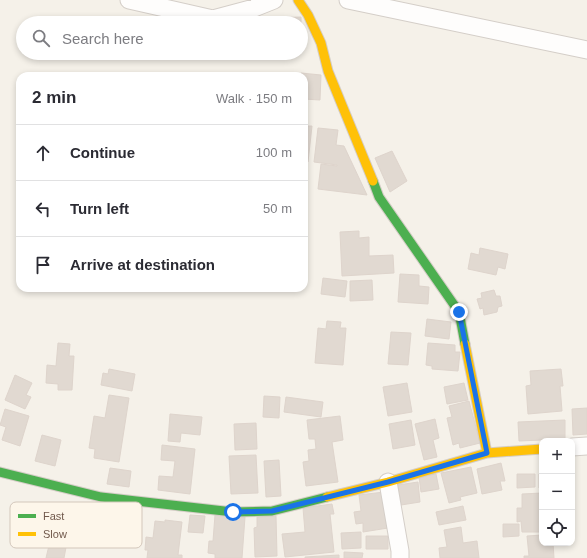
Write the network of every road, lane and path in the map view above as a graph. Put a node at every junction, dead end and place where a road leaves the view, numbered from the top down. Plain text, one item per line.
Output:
1 (129, 0) edge
2 (274, 0) edge
3 (298, 0) edge
4 (348, 0) edge
5 (204, 16) edge
6 (221, 16) edge
7 (587, 50) edge
8 (587, 446) edge
9 (575, 447) edge
10 (539, 449) edge
11 (487, 453) junction
12 (0, 472) edge
13 (388, 482) junction
14 (400, 558) edge

1 - 5 street
2 - 6 street
3 - 11 street
4 - 7 street
8 - 9 street
10 - 11 street
11 - 13 street
12 - 13 street
13 - 14 street

